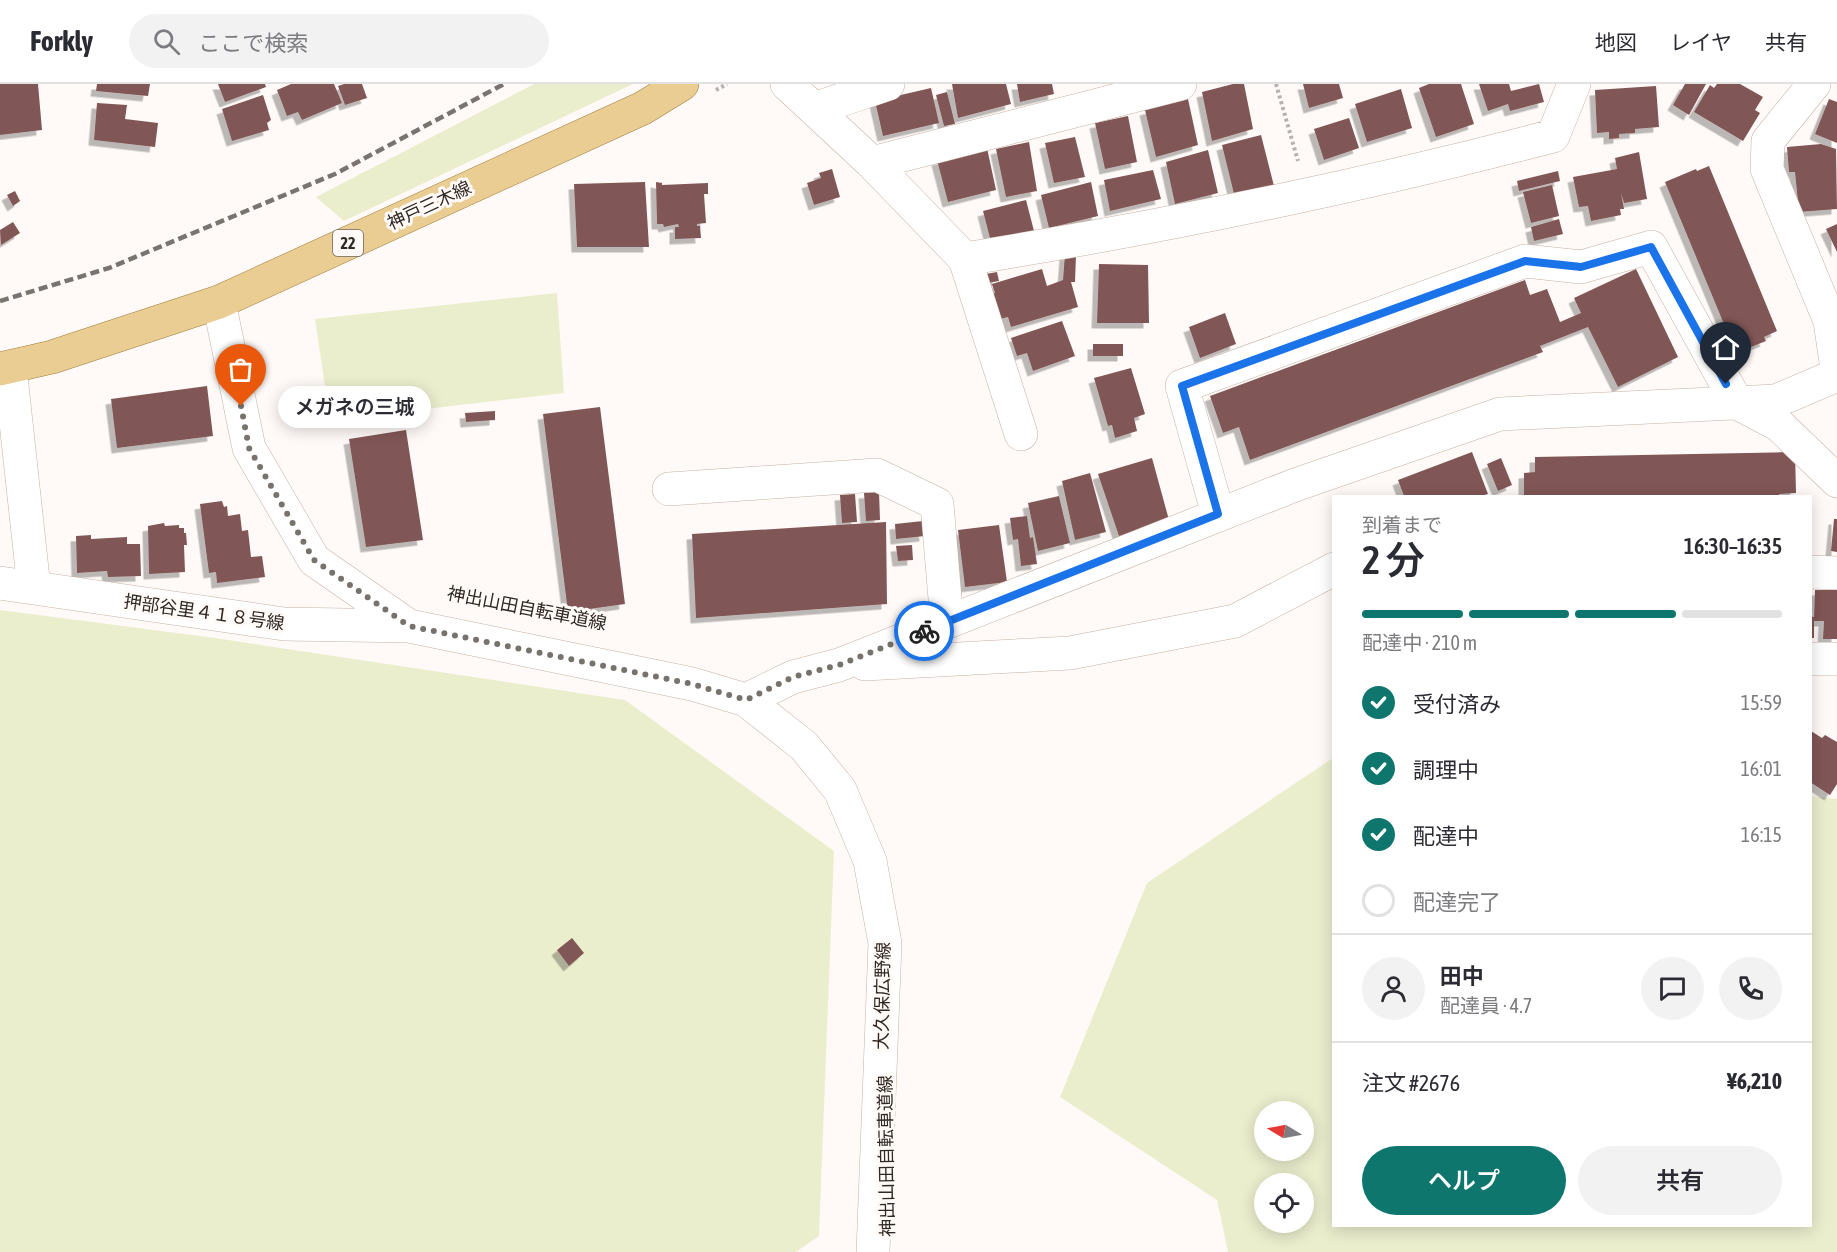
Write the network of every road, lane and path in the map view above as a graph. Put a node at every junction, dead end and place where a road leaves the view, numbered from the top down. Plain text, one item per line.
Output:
1 (727, 84) edge
2 (787, 84) edge
3 (888, 84) edge
4 (1180, 84) edge
5 (1276, 84) edge
6 (1574, 84) edge
7 (1814, 84) edge
8 (694, 90) edge
9 (814, 109) junction
10 (872, 163) junction
11 (1308, 195) junction
12 (965, 259) junction
13 (219, 302) junction
14 (5, 368) edge
15 (1837, 369) edge
16 (1837, 375) edge
17 (1737, 403) junction
18 (1021, 434) dead end
19 (1837, 481) edge
20 (669, 489) dead end
21 (1218, 514) junction
22 (1332, 569) edge
23 (1812, 572) edge
24 (1837, 573) edge
25 (0, 583) edge
26 (34, 588) junction
27 (947, 622) junction
28 (409, 626) junction
29 (1812, 659) edge
30 (1837, 659) edge
31 (839, 665) junction
32 (746, 700) junction
33 (873, 1252) edge

1 - 8 path
2 - 9 street
3 - 9 street
4 - 10 street
5 - 11 path
6 - 11 street
7 - 15 street
8 - 13 main road, 神戸三木線 / 22
9 - 10 street
10 - 12 street
11 - 12 street
12 - 18 street
13 - 14 main road, 神戸三木線 / 22
13 - 28 street, 大久保広野線
14 - 26 street
16 - 17 street
17 - 19 street
17 - 21 street
17 - 21 street
20 - 27 street
21 - 27 street
22 - 31 street
23 - 24 street
25 - 26 street, 押部谷里４１８号線
26 - 28 street, 押部谷里４１８号線
27 - 31 street
28 - 32 street, 大久保広野線
29 - 30 street
31 - 32 street
32 - 33 street, 大久保広野線

